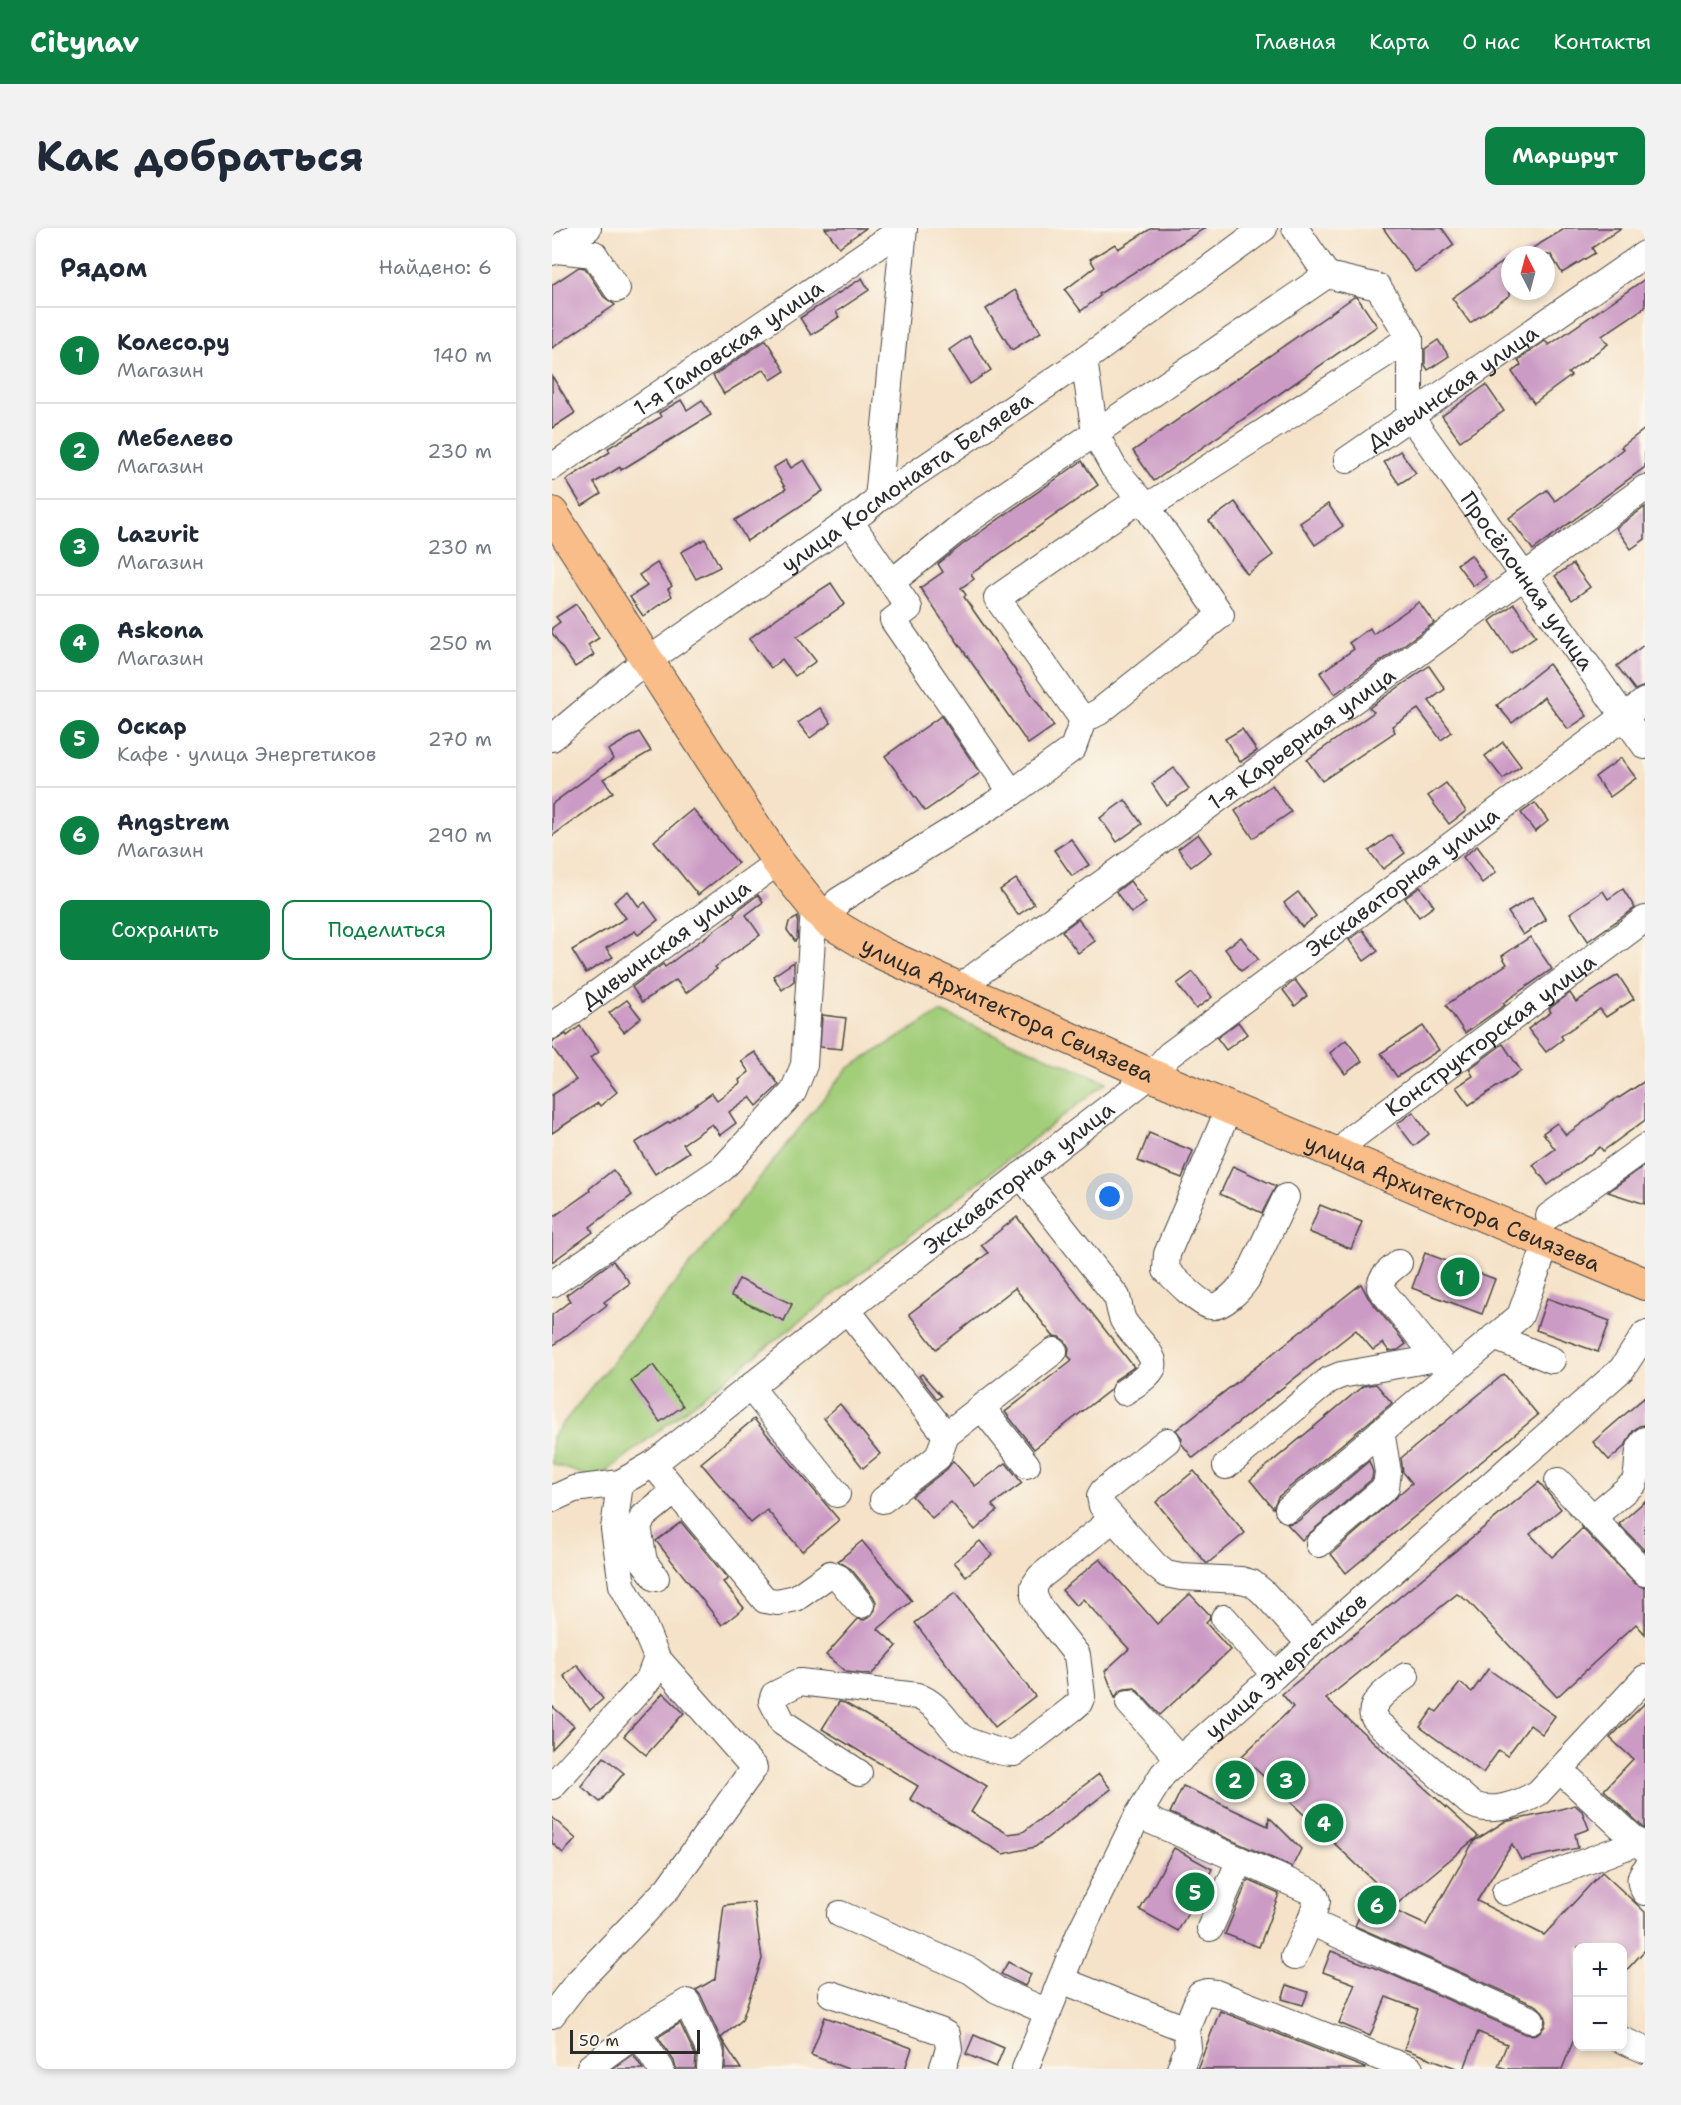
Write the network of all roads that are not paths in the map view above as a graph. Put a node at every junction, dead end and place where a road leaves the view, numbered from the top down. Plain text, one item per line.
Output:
1 (588, 228) edge
2 (904, 228) edge
3 (1264, 228) edge
4 (1295, 228) edge
5 (557, 243) edge
6 (1645, 254) edge
7 (1327, 275) junction
8 (617, 289) dead end
9 (1410, 338) junction
10 (1084, 360) junction
11 (1410, 416) junction
12 (1095, 433) junction
13 (1347, 460) dead end
14 (552, 467) edge
15 (1645, 488) edge
16 (878, 499) junction
17 (1144, 503) junction
18 (552, 513) edge
19 (849, 521) junction
20 (903, 573) dead end
21 (1524, 575) junction
22 (648, 662) junction
23 (1645, 701) edge
24 (1624, 716) junction
25 (1083, 720) junction
26 (552, 738) edge
27 (1645, 747) edge
28 (1012, 793) junction
29 (778, 862) junction
30 (821, 914) junction
31 (1645, 919) edge
32 (957, 989) junction
33 (552, 1026) edge
34 (1151, 1075) junction
35 (1229, 1108) junction
36 (1645, 1147) edge
37 (1339, 1155) junction
38 (1021, 1176) junction
39 (1286, 1197) dead end
40 (1548, 1229) junction
41 (1399, 1263) dead end
42 (552, 1284) edge
43 (1645, 1284) edge
44 (847, 1310) junction
45 (1645, 1334) edge
46 (1494, 1337) junction
47 (1054, 1351) dead end
48 (1552, 1360) dead end
49 (1444, 1366) junction
50 (750, 1387) junction
51 (1124, 1392) dead end
52 (982, 1408) junction
53 (1381, 1431) junction
54 (946, 1436) junction
55 (1645, 1440) edge
56 (1167, 1441) dead end
57 (653, 1464) junction
58 (1027, 1465) dead end
59 (1226, 1466) dead end
60 (1558, 1481) dead end
61 (620, 1483) junction
62 (675, 1491) junction
63 (837, 1494) dead end
64 (552, 1499) edge
65 (883, 1500) dead end
66 (1288, 1509) dead end
67 (1592, 1518) junction
68 (1113, 1519) junction
69 (1319, 1544) dead end
70 (1645, 1573) edge
71 (656, 1578) dead end
72 (861, 1605) dead end
73 (1224, 1618) dead end
74 (1310, 1644) junction
75 (657, 1658) junction
76 (1275, 1675) junction
77 (1406, 1676) dead end
78 (1645, 1678) edge
79 (1129, 1703) dead end
80 (1180, 1760) junction
81 (1560, 1770) junction
82 (859, 1773) dead end
83 (552, 1786) edge
84 (1138, 1815) junction
85 (1641, 1846) edge
86 (1240, 1860) junction
87 (1645, 1870) edge
88 (1505, 1892) dead end
89 (1645, 1892) edge
90 (840, 1914) dead end
91 (1310, 1922) junction
92 (1210, 1928) dead end
93 (1294, 1957) dead end
94 (1061, 1980) junction
95 (831, 1994) dead end
96 (1048, 2012) junction
97 (552, 2015) edge
98 (1531, 2020) dead end
99 (1186, 2029) junction
100 (637, 2031) junction
101 (1627, 2042) edge
102 (1645, 2050) edge
103 (945, 2068) edge
104 (591, 2069) edge
105 (661, 2069) edge
106 (710, 2069) edge
107 (1025, 2069) edge
108 (1180, 2069) edge
109 (1410, 2069) edge

1 - 5 street
2 - 14 street, 1-я Гамовская улица
2 - 16 street
3 - 10 street, улица Космонавта Беляева
4 - 7 street
5 - 8 street
6 - 11 street, Дивьинская улица
7 - 9 street
7 - 12 street
9 - 11 street
9 - 17 street
10 - 12 street
10 - 16 street, улица Космонавта Беляева
11 - 13 street, Дивьинская улица
11 - 21 street, Просёлочная улица
12 - 17 street
12 - 20 street
15 - 21 street, 1-я Карьерная улица
16 - 19 street, улица Космонавта Беляева
17 - 25 street
17 - 25 street
18 - 22 main road, улица Архитектора Свиязева
19 - 22 street, улица Космонавта Беляева
19 - 28 street
21 - 24 street, Просёлочная улица
21 - 32 street, 1-я Карьерная улица
22 - 26 street, улица Космонавта Беляева
22 - 29 main road, улица Архитектора Свиязева
23 - 24 street, Экскаваторная улица
24 - 27 street, Просёлочная улица
24 - 34 street, Экскаваторная улица
25 - 28 street
28 - 30 street
29 - 30 main road, улица Архитектора Свиязева
29 - 33 street, Дивьинская улица
30 - 32 main road, улица Архитектора Свиязева
30 - 42 street
31 - 37 street, Конструкторская улица
32 - 34 main road, улица Архитектора Свиязева
34 - 35 main road, улица Архитектора Свиязева
34 - 38 street, Экскаваторная улица
35 - 37 main road, улица Архитектора Свиязева
35 - 39 street
36 - 40 street
37 - 40 main road, улица Архитектора Свиязева
38 - 44 street, Экскаваторная улица
38 - 51 street
40 - 43 main road, улица Архитектора Свиязева
40 - 46 street
41 - 49 street
44 - 50 street, Экскаваторная улица
44 - 54 street
45 - 74 street, улица Энергетиков
46 - 48 street
46 - 49 street
47 - 52 street
49 - 53 street
49 - 59 street
50 - 57 street, Экскаваторная улица
50 - 63 street
52 - 54 street
52 - 58 street
53 - 66 street
53 - 69 street
54 - 65 street
55 - 67 street
56 - 68 street
57 - 61 street, Экскаваторная улица
57 - 62 street
60 - 67 street
61 - 64 street, Экскаваторная улица
61 - 75 street
62 - 71 street
62 - 72 street
67 - 70 street
68 - 74 street
68 - 82 street
73 - 76 street
74 - 76 street, улица Энергетиков
75 - 83 street
75 - 97 street
76 - 80 street, улица Энергетиков
77 - 81 street
78 - 81 street
79 - 80 street
80 - 84 street, улица Энергетиков
81 - 85 street
84 - 86 street
84 - 94 street, улица Энергетиков
85 - 88 street
86 - 91 street
86 - 92 street
87 - 89 street
90 - 96 street
91 - 93 street
91 - 98 street
94 - 96 street, улица Энергетиков
94 - 99 street
95 - 103 street
96 - 107 street, улица Энергетиков
99 - 108 street
99 - 109 street
100 - 104 street
100 - 105 street
100 - 106 street
101 - 102 street

